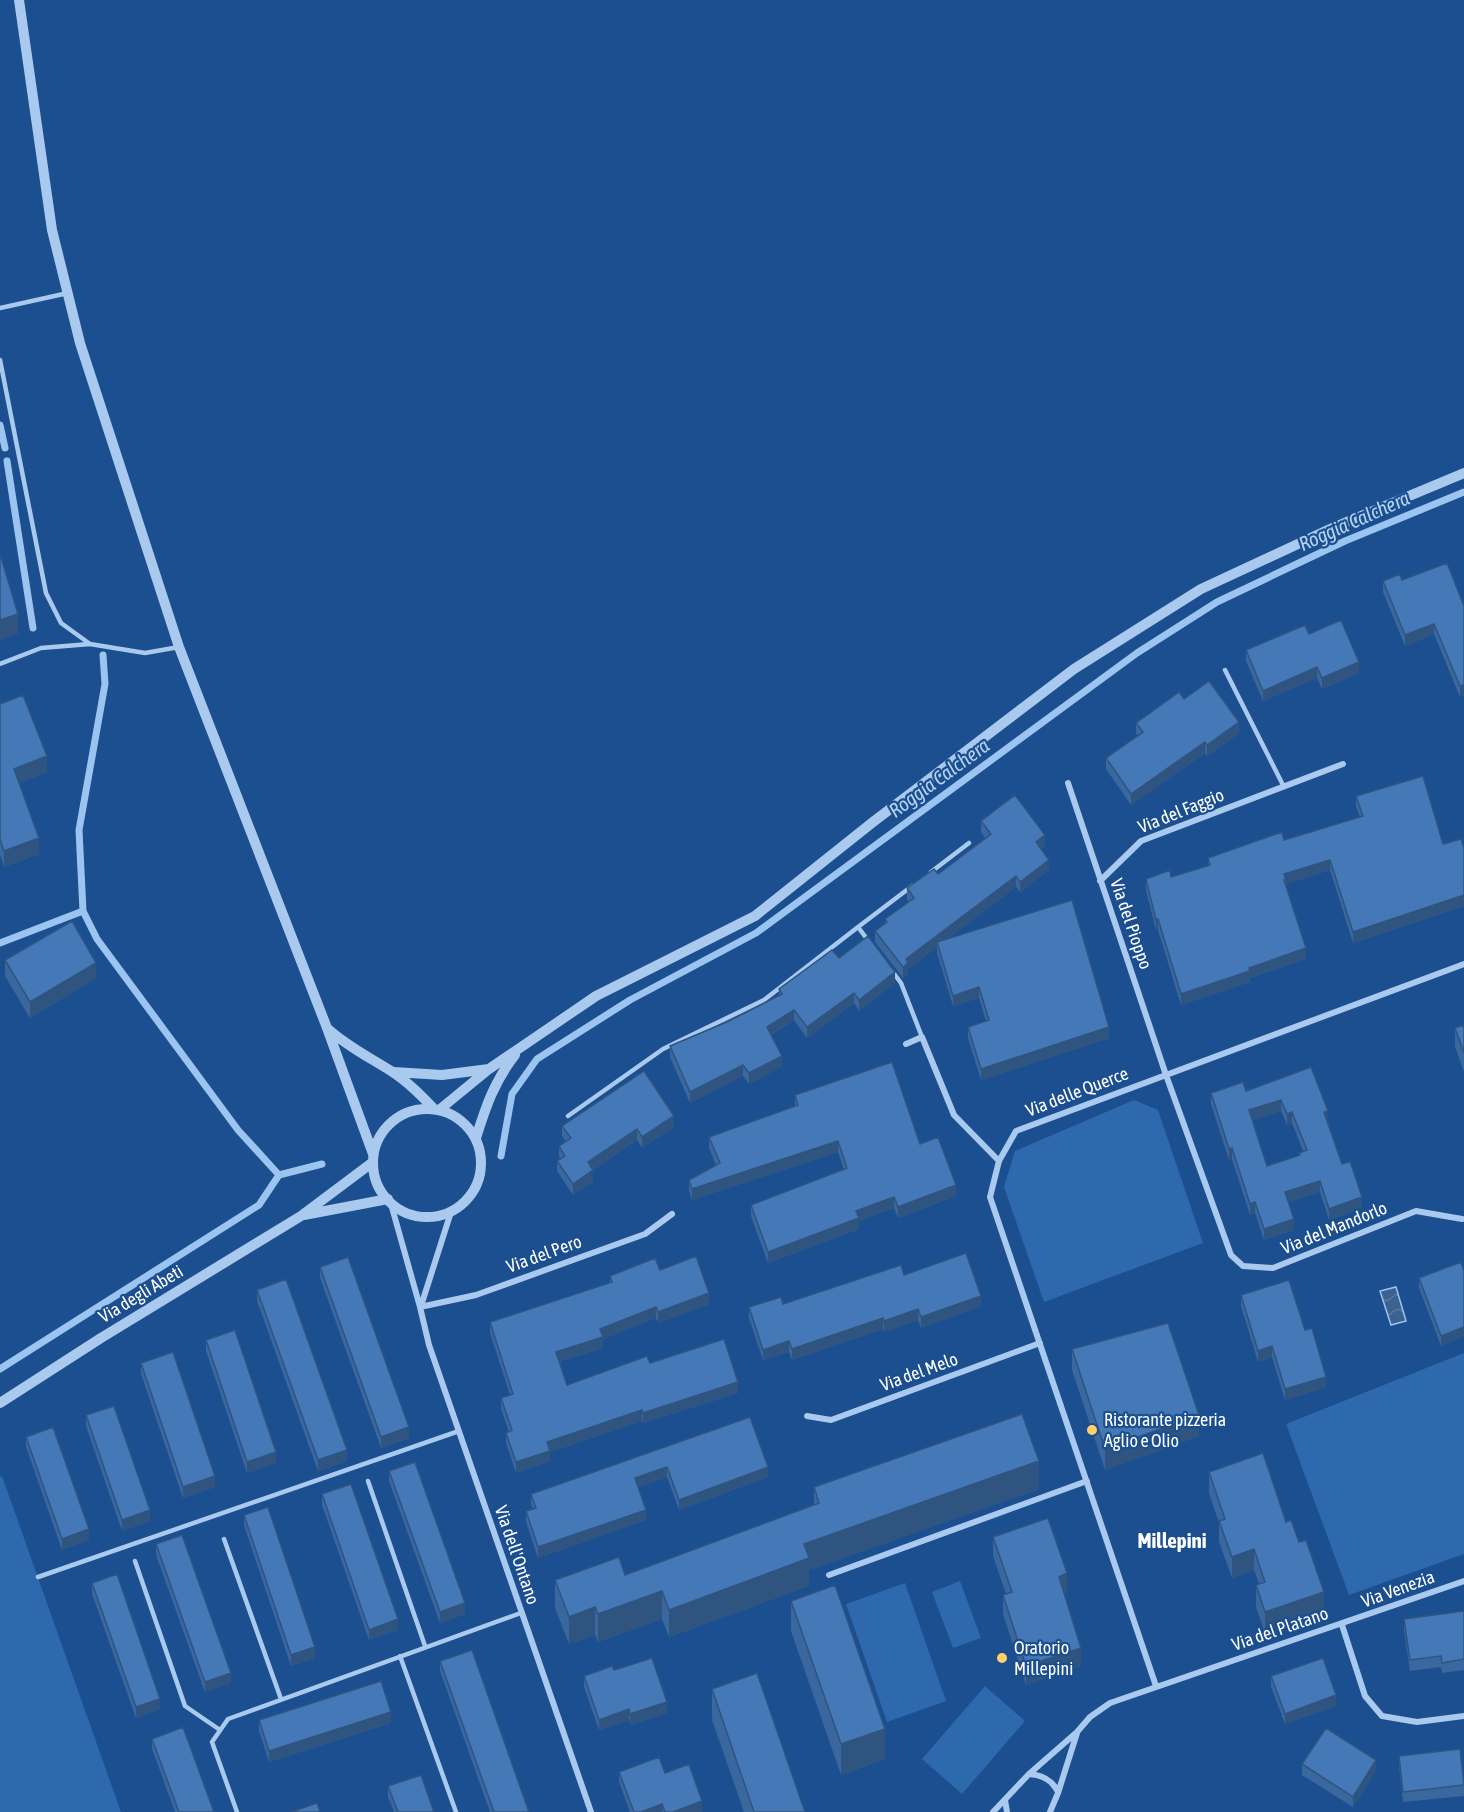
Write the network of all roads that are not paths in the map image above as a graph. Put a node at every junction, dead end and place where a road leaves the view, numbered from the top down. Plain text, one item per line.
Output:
1 (19, 0) edge
2 (68, 292) junction
3 (0, 308) edge
4 (0, 360) edge
5 (8, 406) junction
6 (0, 408) edge
7 (1464, 473) edge
8 (90, 644) junction
9 (179, 647) junction
10 (0, 664) edge
11 (1225, 670) dead end
12 (1343, 764) dead end
13 (1068, 783) dead end
14 (1284, 787) junction
15 (969, 843) dead end
16 (923, 878) edge
17 (1101, 881) junction
18 (914, 885) edge
19 (858, 927) junction
20 (872, 945) edge
21 (887, 964) edge
22 (1464, 964) edge
23 (327, 1028) junction
24 (922, 1036) junction
25 (906, 1044) dead end
26 (519, 1049) junction
27 (489, 1068) junction
28 (392, 1071) junction
29 (1166, 1075) junction
30 (436, 1109) junction
31 (568, 1116) dead end
32 (476, 1138) junction
33 (373, 1158) junction
34 (999, 1161) junction
35 (389, 1202) junction
36 (451, 1212) junction
37 (672, 1214) dead end
38 (301, 1216) junction
39 (1462, 1219) dead end
40 (420, 1307) junction
41 (1040, 1343) junction
42 (0, 1403) edge
43 (807, 1416) dead end
44 (459, 1431) junction
45 (368, 1481) dead end
46 (1086, 1481) junction
47 (224, 1539) dead end
48 (135, 1561) dead end
49 (829, 1575) dead end
50 (38, 1577) dead end
51 (1464, 1581) edge
52 (521, 1613) junction
53 (1342, 1624) junction
54 (425, 1646) junction
55 (400, 1656) junction
56 (1156, 1686) junction
57 (281, 1699) junction
58 (1464, 1716) edge
59 (220, 1730) junction
60 (1077, 1732) junction
61 (1029, 1774) junction
62 (1058, 1793) junction
63 (1005, 1800) junction
64 (237, 1812) edge
65 (456, 1812) edge
66 (591, 1812) edge
67 (993, 1812) edge
68 (1007, 1812) edge
69 (1050, 1812) edge

1 - 2 street
2 - 3 lane
2 - 9 street
4 - 5 lane
5 - 6 lane
5 - 8 lane
7 - 26 street
8 - 9 lane
8 - 10 lane
9 - 23 street
11 - 14 lane
12 - 14 street, Via del Faggio
13 - 17 street, Via del Pioppo
14 - 17 street, Via del Faggio
15 - 16 lane
17 - 29 street, Via del Pioppo
18 - 19 lane
19 - 20 lane
19 - 31 lane
21 - 24 lane
22 - 29 street, Via delle Querce
23 - 28 street
23 - 33 street
24 - 25 street
24 - 34 street
26 - 27 street
26 - 32 street
27 - 28 street
27 - 30 street
28 - 30 street
29 - 34 street, Via delle Querce
29 - 39 street, Via del Mandorlo
30 - 32 street
30 - 33 street
32 - 36 street
33 - 35 street
33 - 38 street, Via degli Abeti
34 - 41 street, Via delle Querce
35 - 36 street
35 - 38 street, Via degli Abeti
35 - 40 street, Via dell'Ontano
36 - 40 street
37 - 40 street, Via del Pero
38 - 42 street, Via degli Abeti
40 - 44 street, Via dell'Ontano
41 - 43 street, Via del Melo
41 - 46 street, Via delle Querce
44 - 50 lane
44 - 52 street, Via dell'Ontano
45 - 54 lane
46 - 49 street
46 - 56 street, Via delle Querce
47 - 57 lane
48 - 59 lane
51 - 53 street, Via Venezia
52 - 54 lane
52 - 66 street, Via dell'Ontano
53 - 56 street, Via del Platano
53 - 58 street, Via del Platano
54 - 55 lane
55 - 57 lane
55 - 65 lane
56 - 60 street, Via del Platano
57 - 59 lane
59 - 64 lane
60 - 61 street, Via del Platano
60 - 62 street
61 - 62 street
61 - 63 street, Via del Platano
62 - 69 street
63 - 67 street, Via del Platano
63 - 68 street

